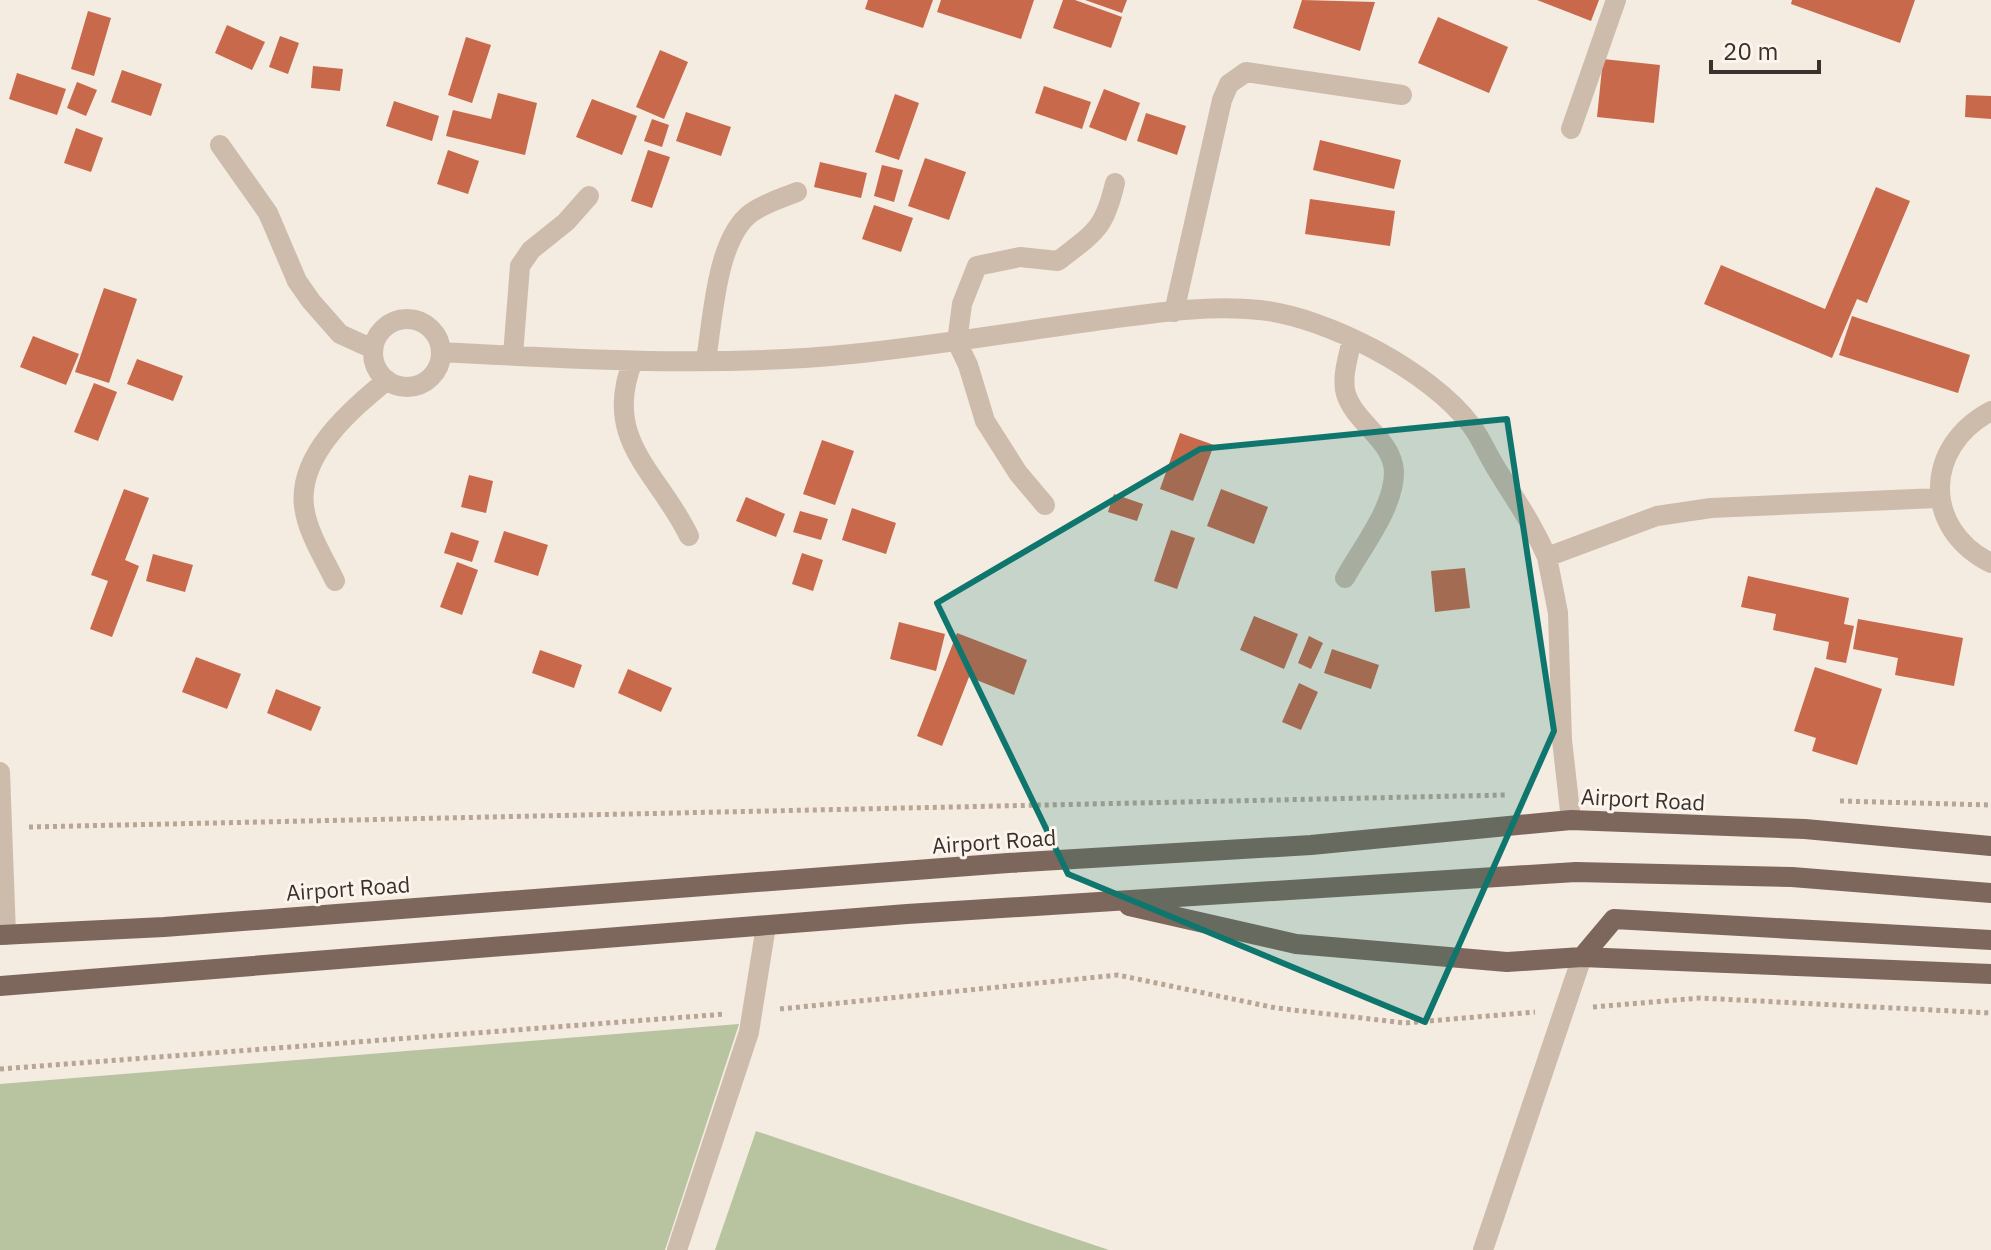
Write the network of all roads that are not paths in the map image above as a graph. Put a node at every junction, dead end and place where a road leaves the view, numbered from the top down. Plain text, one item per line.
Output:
1 (1616, 0) edge
2 (1402, 95) dead end
3 (1571, 129) dead end
4 (220, 145) dead end
5 (1115, 183) dead end
6 (797, 192) dead end
7 (589, 196) dead end
8 (1174, 312) junction
9 (1352, 339) junction
10 (957, 342) junction
11 (373, 349) junction
12 (442, 352) junction
13 (513, 355) junction
14 (706, 360) junction
15 (633, 361) junction
16 (387, 380) junction
17 (1991, 411) edge
18 (1937, 498) junction
19 (1045, 505) dead end
20 (689, 536) dead end
21 (1547, 557) junction
22 (1991, 563) edge
23 (1345, 578) dead end
24 (335, 581) dead end
25 (0, 772) edge
26 (1571, 820) junction
27 (1991, 846) edge
28 (1991, 893) edge
29 (1105, 901) junction
30 (766, 926) junction
31 (3, 935) edge
32 (1991, 940) edge
33 (1582, 957) junction
34 (1991, 974) edge
35 (0, 986) edge
36 (677, 1250) edge
37 (1483, 1250) edge

1 - 3 street
2 - 8 street
4 - 11 street
5 - 10 street
6 - 14 street
7 - 13 street
8 - 9 street
8 - 10 street
9 - 21 street
9 - 23 street
10 - 14 street
10 - 19 street
11 - 12 street
11 - 16 street
12 - 13 street
12 - 16 street
13 - 15 street
14 - 15 street
15 - 20 street
16 - 24 street
17 - 18 street
18 - 21 street
18 - 22 street
21 - 26 street
25 - 31 street
26 - 27 main road, Airport Road
26 - 31 main road, Airport Road
28 - 29 main road
29 - 30 main road
29 - 33 main road
30 - 35 main road
30 - 36 street
32 - 33 main road
33 - 34 main road
33 - 37 street

